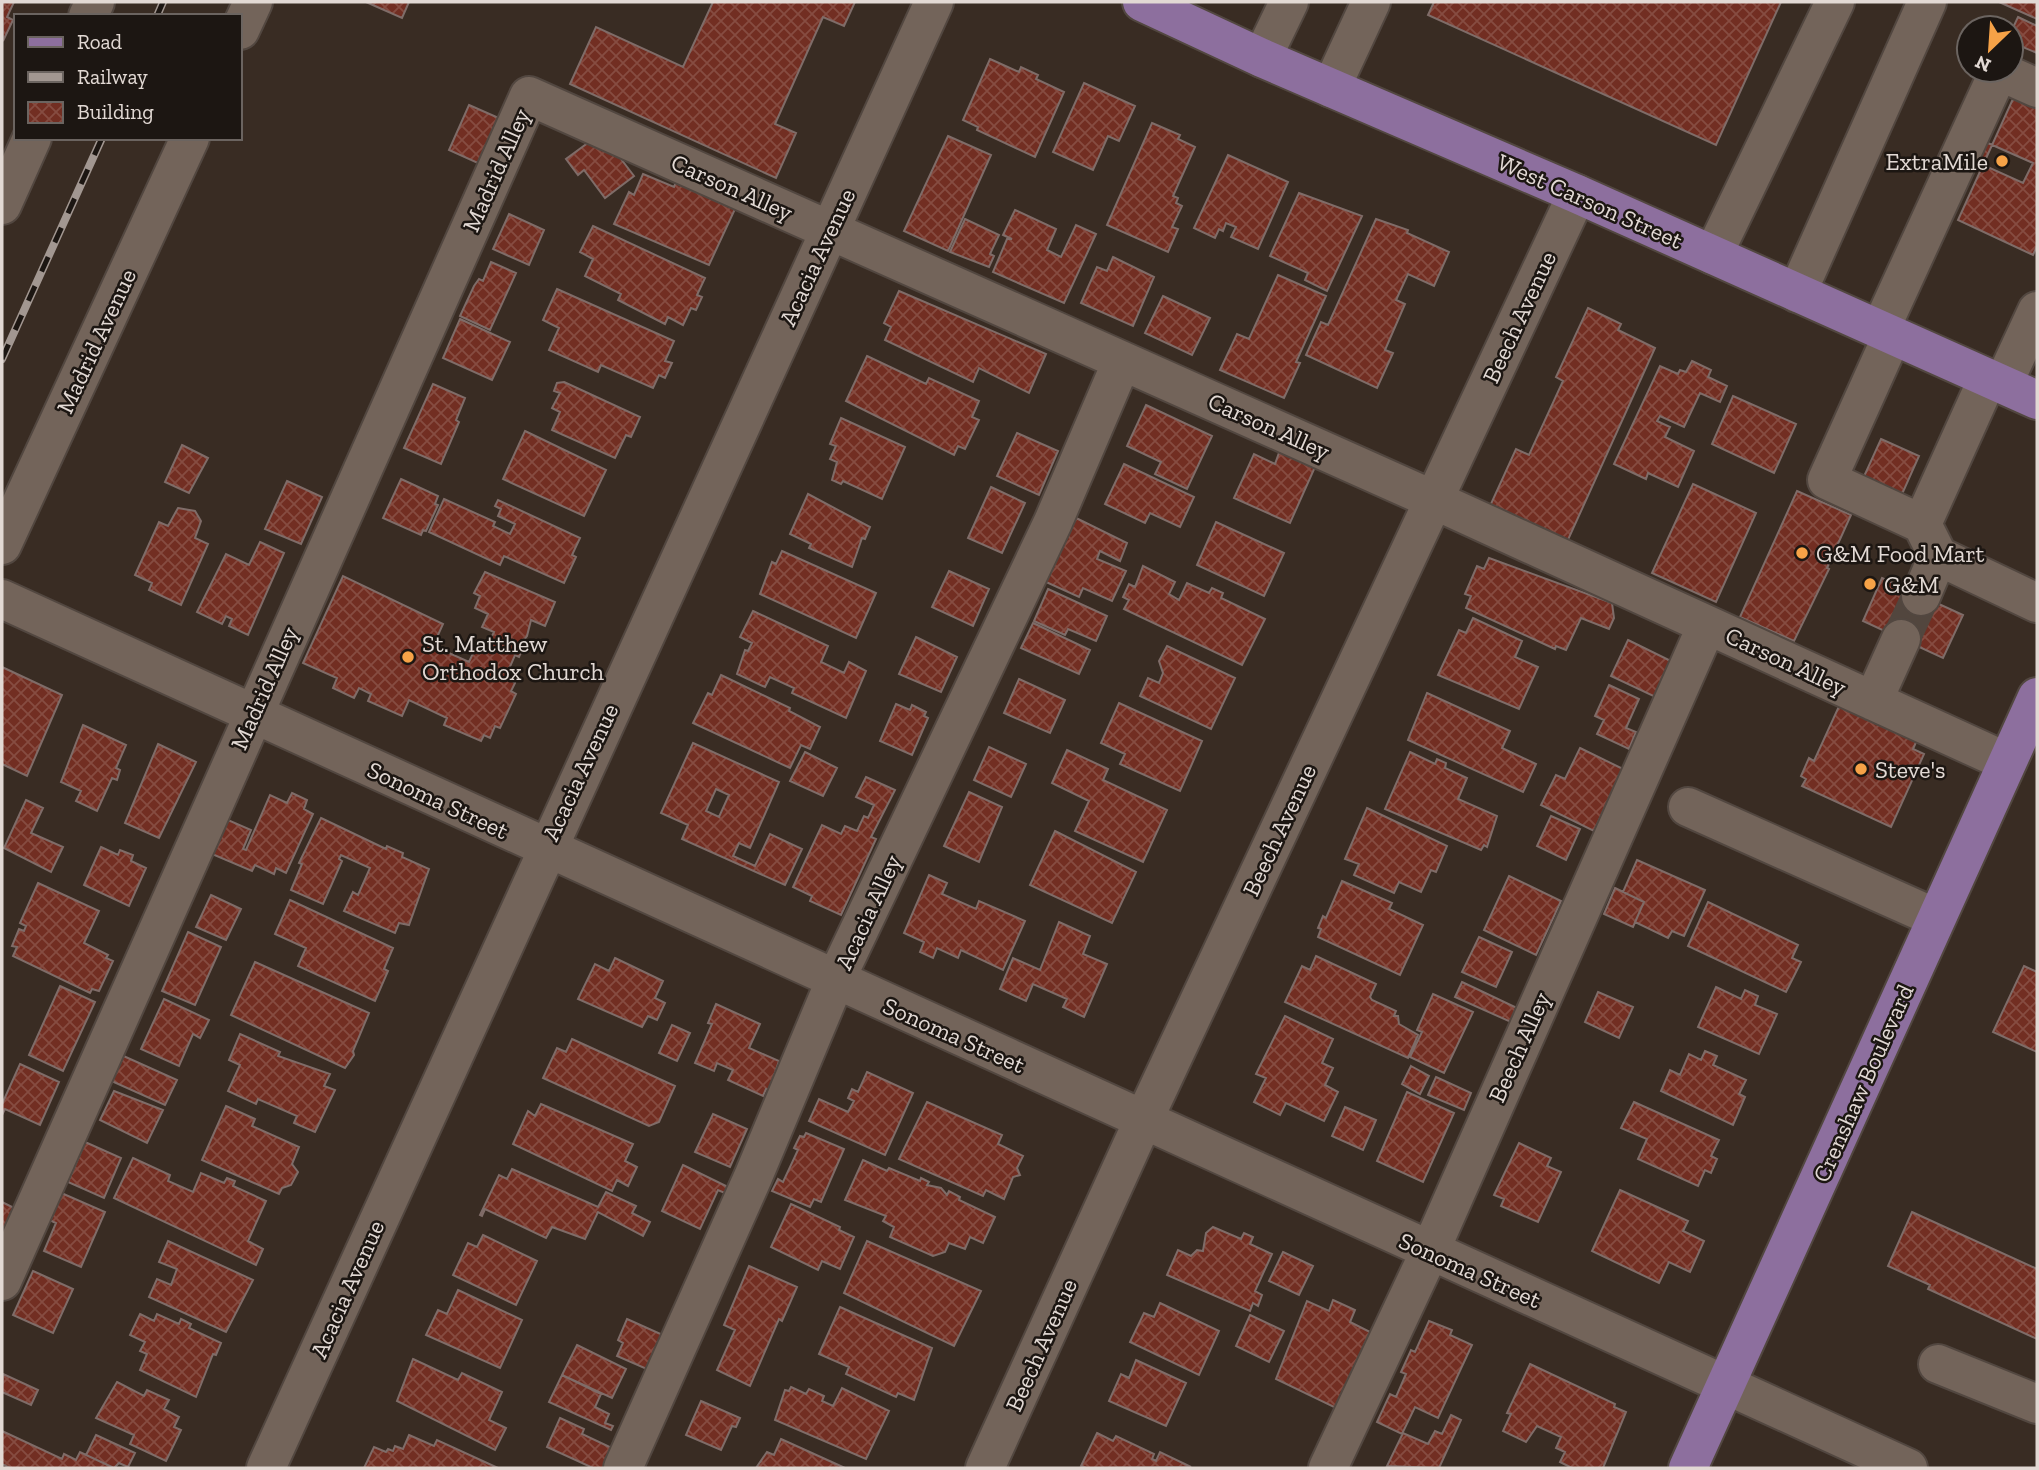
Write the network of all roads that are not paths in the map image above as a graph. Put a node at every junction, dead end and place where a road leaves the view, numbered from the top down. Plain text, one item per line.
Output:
1 (253, 2) edge
2 (934, 2) edge
3 (1142, 2) edge
4 (1289, 2) edge
5 (1371, 2) edge
6 (1835, 2) edge
7 (1927, 2) edge
8 (242, 26) edge
9 (1262, 58) junction
10 (1331, 88) junction
11 (2037, 88) edge
12 (529, 96) joint
13 (31, 140) edge
14 (189, 140) edge
15 (1577, 194) junction
16 (2, 205) edge
17 (829, 230) junction
18 (1713, 255) junction
19 (1797, 293) junction
20 (2037, 311) edge
21 (1886, 333) junction
22 (1122, 361) junction
23 (2010, 388) edge
24 (1434, 499) junction
25 (1930, 540) junction
26 (2, 545) edge
27 (1921, 596) tunnel mouth
28 (2, 598) edge
29 (2037, 603) edge
30 (1707, 625) junction
31 (1901, 639) tunnel mouth
32 (1873, 701) junction
33 (252, 714) junction
34 (2026, 732) edge
35 (1688, 807) dead end
36 (545, 849) junction
37 (1936, 918) junction
38 (835, 981) junction
39 (1143, 1121) junction
40 (1430, 1251) junction
41 (2, 1281) edge
42 (1938, 1364) dead end
43 (1725, 1385) junction
44 (2037, 1404) edge
45 (266, 1468) edge
46 (623, 1468) edge
47 (985, 1468) edge
48 (1328, 1468) edge
49 (1688, 1468) edge
50 (1908, 1468) edge

1 - 8 street
2 - 17 street, Acacia Avenue
3 - 9 main road, West Carson Street
4 - 9 street
5 - 10 street
6 - 18 street
7 - 19 street
9 - 10 main road, West Carson Street
10 - 15 main road, West Carson Street
11 - 21 street
12 - 17 street, Carson Alley
12 - 33 street, Madrid Alley
13 - 16 street
14 - 26 street, Madrid Avenue
15 - 18 main road, West Carson Street
15 - 24 street, Beech Avenue
17 - 22 street, Carson Alley
17 - 36 street, Acacia Avenue
18 - 19 main road, West Carson Street
19 - 21 main road, West Carson Street
20 - 23 street
21 - 23 main road, West Carson Street
21 - 25 street
22 - 24 street, Carson Alley
22 - 38 street, Acacia Alley
23 - 25 street
24 - 30 street, Carson Alley
24 - 39 street, Beech Avenue
25 - 27 street
25 - 29 street
28 - 33 street, Sonoma Street
30 - 32 street, Carson Alley
30 - 40 street, Beech Alley
31 - 32 street
32 - 34 street, Carson Alley
33 - 36 street, Sonoma Street
33 - 41 street, Madrid Alley
34 - 37 main road, Crenshaw Boulevard
35 - 37 street
36 - 38 street, Sonoma Street
36 - 45 street, Acacia Avenue
37 - 43 main road, Crenshaw Boulevard
38 - 39 street, Sonoma Street
38 - 46 street, Acacia Alley
39 - 40 street, Sonoma Street
39 - 47 street, Beech Avenue
40 - 43 street, Sonoma Street
40 - 48 street, Beech Alley
42 - 44 street
43 - 49 main road, Crenshaw Boulevard
43 - 50 street, Sonoma Street

